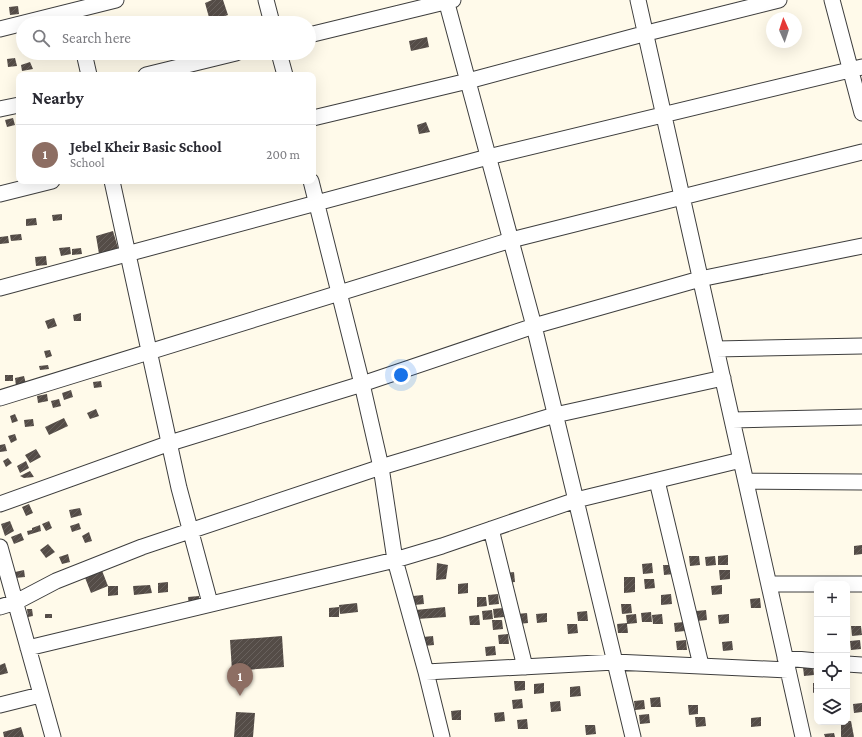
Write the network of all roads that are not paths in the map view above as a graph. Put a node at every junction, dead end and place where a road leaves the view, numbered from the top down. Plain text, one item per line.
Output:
1 (116, 0) edge
2 (266, 0) edge
3 (638, 0) edge
4 (779, 0) edge
5 (832, 0) edge
6 (449, 1) edge
7 (75, 11) edge
8 (54, 16) edge
9 (270, 16) edge
10 (16, 25) edge
11 (0, 29) edge
12 (316, 33) edge
13 (646, 33) junction
14 (86, 60) edge
15 (207, 60) edge
16 (281, 60) edge
17 (856, 68) edge
18 (88, 72) edge
19 (158, 72) edge
20 (284, 72) edge
21 (468, 81) junction
22 (16, 106) edge
23 (0, 109) edge
24 (862, 113) edge
25 (665, 115) junction
26 (316, 117) edge
27 (862, 152) edge
28 (488, 157) junction
29 (40, 184) edge
30 (113, 184) edge
31 (312, 184) edge
32 (0, 194) edge
33 (683, 197) junction
34 (317, 203) junction
35 (511, 240) junction
36 (862, 246) edge
37 (128, 254) junction
38 (700, 279) junction
39 (0, 288) edge
40 (339, 293) junction
41 (534, 326) junction
42 (862, 346) edge
43 (716, 349) junction
44 (150, 352) junction
45 (723, 378) junction
46 (362, 384) junction
47 (0, 398) edge
48 (555, 415) junction
49 (862, 417) edge
50 (732, 420) junction
51 (170, 443) junction
52 (741, 460) junction
53 (381, 467) junction
54 (657, 480) junction
55 (746, 481) junction
56 (862, 482) edge
57 (576, 500) junction
58 (0, 504) edge
59 (491, 529) junction
60 (190, 532) junction
61 (0, 547) edge
62 (395, 560) junction
63 (769, 584) junction
64 (862, 584) edge
65 (16, 602) junction
66 (210, 603) junction
67 (0, 607) edge
68 (28, 648) junction
69 (814, 661) edge
70 (614, 662) junction
71 (787, 664) junction
72 (850, 664) edge
73 (862, 665) edge
74 (701, 666) junction
75 (525, 667) junction
76 (426, 672) junction
77 (40, 695) junction
78 (0, 705) edge
79 (53, 737) edge
80 (442, 737) edge
81 (633, 737) edge
82 (803, 737) edge

1 - 7 street
2 - 9 street
3 - 13 street
4 - 13 street
5 - 17 street
6 - 12 street
6 - 21 street
7 - 8 street
10 - 11 street
13 - 21 street
13 - 25 street
14 - 18 street
15 - 19 street
16 - 20 street
17 - 24 street
17 - 25 street
21 - 26 street
21 - 28 street
22 - 23 street
25 - 28 street
25 - 33 street
27 - 33 street
28 - 34 street
28 - 35 street
29 - 32 street
30 - 37 street
31 - 34 street
33 - 35 street
33 - 38 street
34 - 37 street
34 - 40 street
35 - 40 street
35 - 41 street
36 - 38 street
37 - 39 street
37 - 44 street
38 - 41 street
38 - 43 street
40 - 44 street
40 - 46 street
41 - 46 street
41 - 48 street
42 - 43 street
43 - 45 street
44 - 47 street
44 - 51 street
45 - 48 street
45 - 50 street
46 - 51 street
46 - 53 street
48 - 53 street
48 - 57 street
49 - 50 street
50 - 52 street
51 - 58 street
51 - 60 street
52 - 54 street
52 - 55 street
53 - 60 street
53 - 62 street
54 - 57 street
54 - 74 street
55 - 56 street
55 - 63 street
57 - 59 street
57 - 70 street
59 - 62 street
59 - 75 street
60 - 65 street
60 - 66 street
61 - 65 street
62 - 66 street
62 - 76 street
63 - 64 street
63 - 71 street
65 - 67 street
65 - 68 street
66 - 68 street
68 - 77 street
69 - 71 street
70 - 74 street
70 - 75 street
70 - 81 street
71 - 74 street
71 - 82 street
72 - 73 street
75 - 76 street
76 - 80 street
77 - 78 street
77 - 79 street

